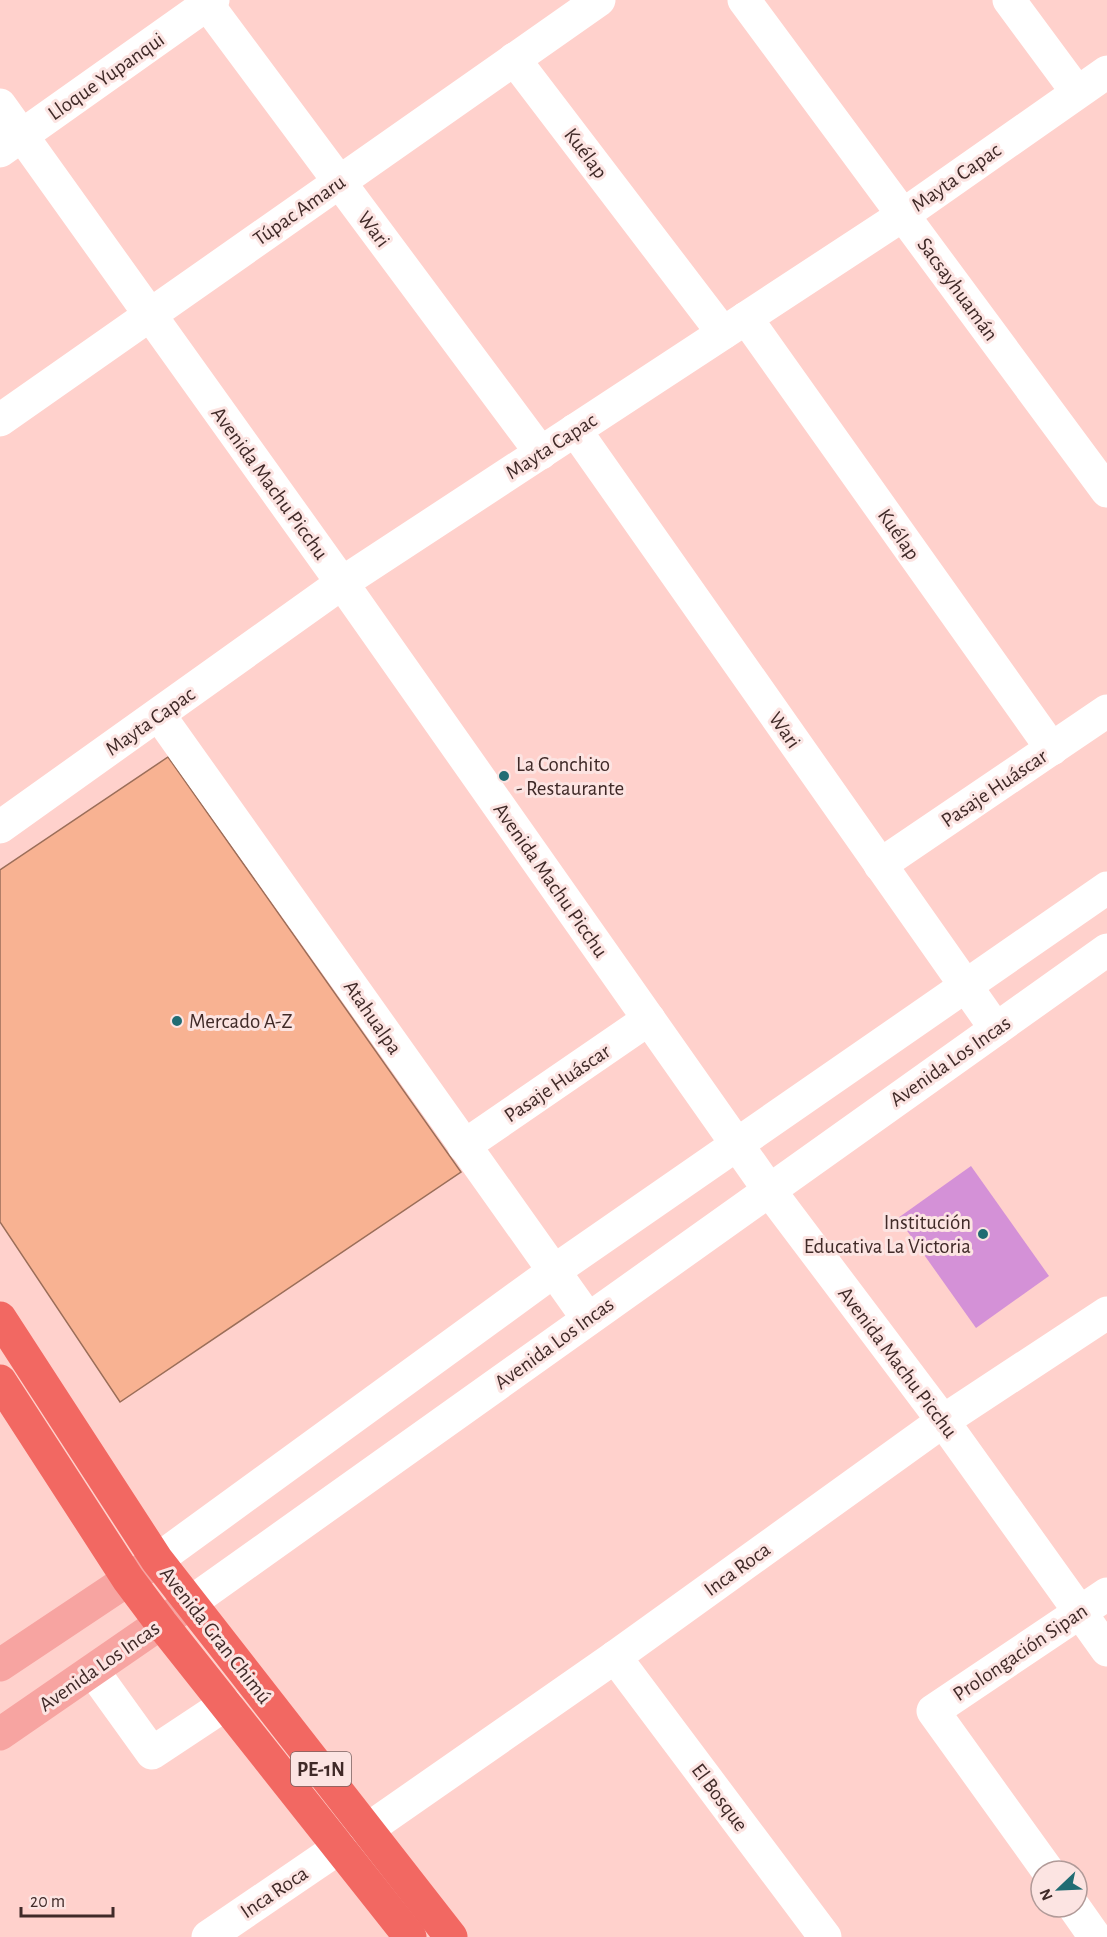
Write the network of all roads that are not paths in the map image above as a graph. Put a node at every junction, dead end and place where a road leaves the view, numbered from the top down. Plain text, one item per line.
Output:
1 (599, 0) edge
2 (744, 0) edge
3 (1009, 0) edge
4 (210, 2) edge
5 (514, 59) junction
6 (1107, 72) edge
7 (1077, 93) junction
8 (0, 105) edge
9 (11, 144) edge
10 (339, 182) junction
11 (903, 215) junction
12 (150, 314) junction
13 (735, 326) junction
14 (0, 420) edge
15 (575, 430) junction
16 (541, 453) junction
17 (1107, 491) edge
18 (342, 583) junction
19 (1107, 711) edge
20 (159, 715) junction
21 (1052, 749) junction
22 (0, 827) edge
23 (880, 865) junction
24 (1107, 888) edge
25 (1107, 950) edge
26 (966, 986) junction
27 (649, 1019) junction
28 (996, 1029) junction
29 (737, 1144) junction
30 (464, 1146) junction
31 (769, 1190) junction
32 (554, 1271) junction
33 (1107, 1312) edge
34 (0, 1318) edge
35 (588, 1319) junction
36 (0, 1382) edge
37 (943, 1421) junction
38 (157, 1560) junction
39 (128, 1579) junction
40 (1094, 1602) edge
41 (190, 1603) junction
42 (160, 1623) junction
43 (1107, 1650) edge
44 (615, 1657) junction
45 (0, 1665) edge
46 (93, 1671) junction
47 (226, 1704) junction
48 (0, 1734) edge
49 (368, 1829) junction
50 (340, 1847) junction
51 (1039, 1859) edge
52 (1082, 1919) edge
53 (208, 1937) edge
54 (410, 1937) edge
55 (451, 1937) edge
56 (825, 1937) edge
57 (1095, 1937) edge

1 - 5 street, Túpac Amaru
2 - 11 street, Sacsayhuamán
3 - 7 street
4 - 9 street, Lloque Yupanqui
4 - 10 street, Wari
5 - 10 street, Túpac Amaru
5 - 13 street, Kuélap
6 - 7 street, Mayta Capac
7 - 11 street, Mayta Capac
8 - 9 street, Avenida Machu Picchu
9 - 12 street, Avenida Machu Picchu
10 - 12 street, Túpac Amaru
10 - 16 street, Wari
11 - 13 street, Mayta Capac
11 - 17 street, Sacsayhuamán
12 - 14 street, Túpac Amaru
12 - 18 street, Avenida Machu Picchu
13 - 15 street, Mayta Capac
13 - 21 street, Kuélap
15 - 16 street, Mayta Capac
15 - 23 street, Wari
16 - 18 street, Mayta Capac
18 - 20 street, Mayta Capac
18 - 27 street, Avenida Machu Picchu
19 - 21 street, Pasaje Huáscar
20 - 22 street, Mayta Capac
20 - 30 street, Atahualpa
21 - 23 street, Pasaje Huáscar
23 - 26 street, Wari
24 - 26 street
25 - 28 street, Avenida Los Incas
26 - 28 street, Wari
26 - 29 street
27 - 29 street, Avenida Machu Picchu
27 - 30 street, Pasaje Huáscar
28 - 31 street, Avenida Los Incas
29 - 31 street, Avenida Machu Picchu
29 - 32 street
30 - 32 street, Atahualpa
31 - 35 street, Avenida Los Incas
31 - 37 street, Avenida Machu Picchu
32 - 35 street, Atahualpa
32 - 38 street
33 - 37 street, Inca Roca
34 - 38 highway, Avenida Gran Chimú / PE-1N
35 - 41 street, Avenida Los Incas
36 - 39 highway, Avenida Gran Chimú / PE-1N
37 - 40 street, Avenida Machu Picchu
37 - 44 street, Inca Roca
38 - 39 main road
38 - 41 highway, Avenida Gran Chimú / PE-1N
39 - 42 highway, Avenida Gran Chimú / PE-1N
39 - 45 main road
40 - 43 street, Avenida Machu Picchu
40 - 51 street, Prolongación Sipan
41 - 42 main road, Avenida Los Incas
41 - 49 highway, Avenida Gran Chimú / PE-1N
42 - 46 main road, Avenida Los Incas
42 - 47 highway, Avenida Gran Chimú / PE-1N
44 - 49 street, Inca Roca
44 - 56 street, El Bosque
46 - 47 street
46 - 48 main road, Avenida Los Incas
47 - 50 highway, Avenida Gran Chimú / PE-1N
49 - 55 highway, Avenida Gran Chimú / PE-1N
50 - 53 street, Inca Roca
50 - 54 highway, Avenida Gran Chimú / PE-1N
52 - 57 street

